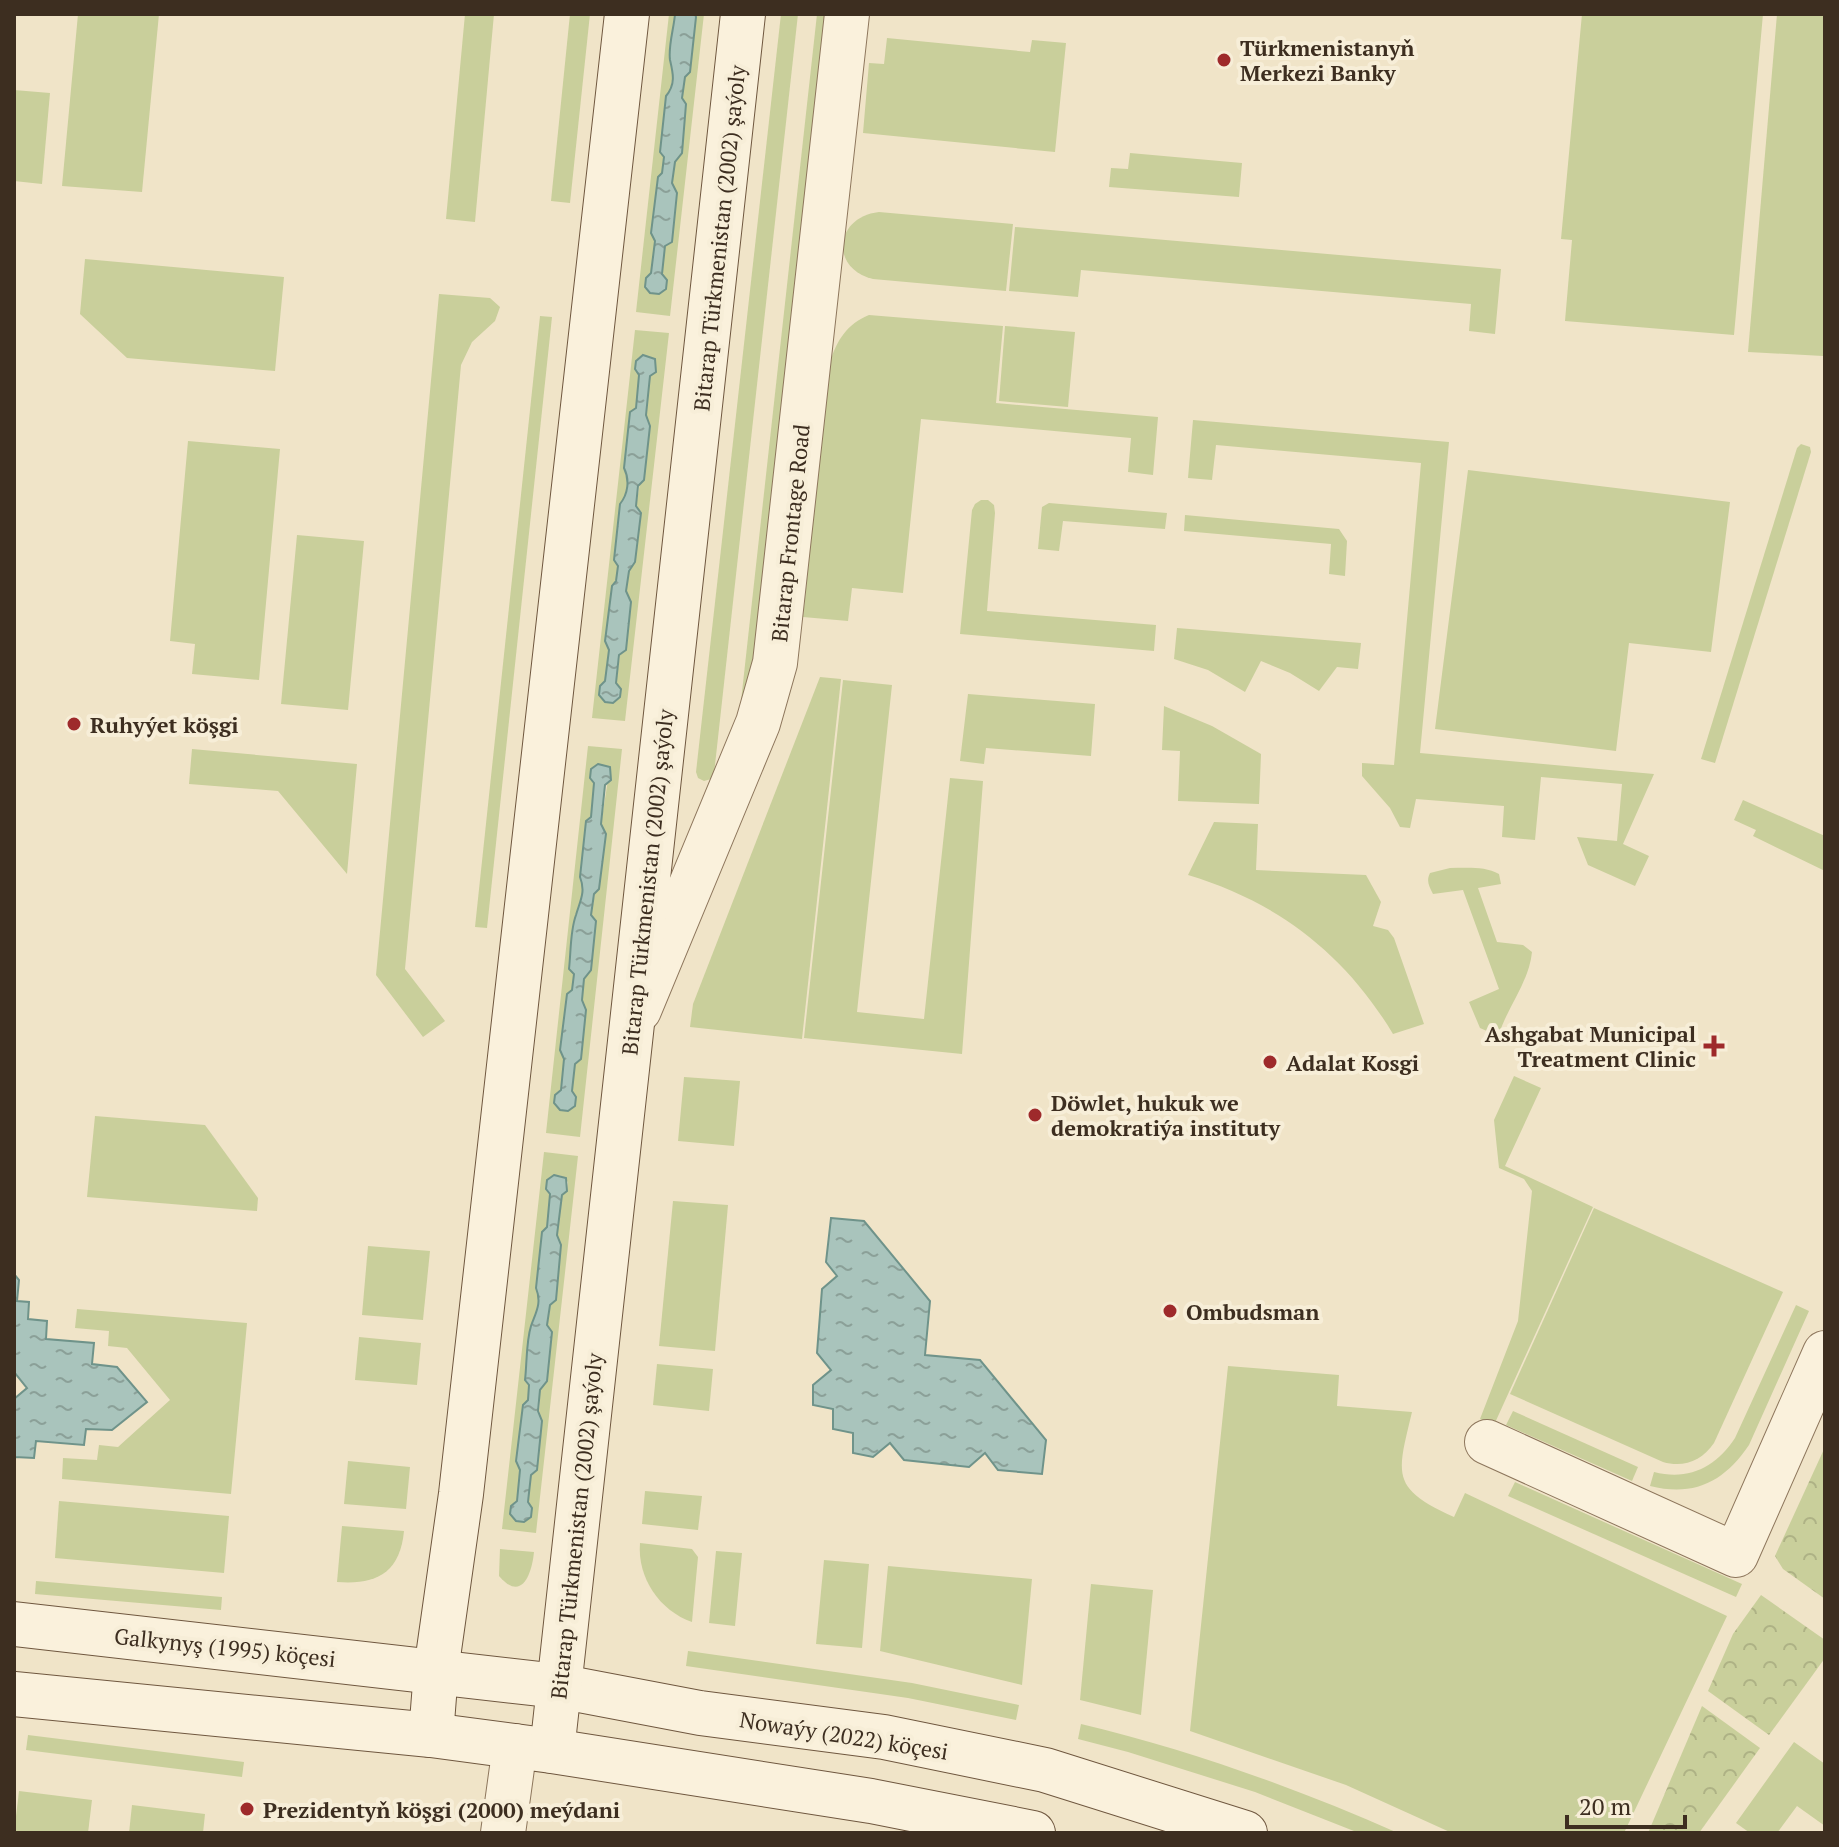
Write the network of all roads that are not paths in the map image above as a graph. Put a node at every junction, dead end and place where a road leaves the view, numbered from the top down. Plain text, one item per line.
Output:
1 (627, 14) edge
2 (743, 14) edge
3 (847, 14) edge
4 (631, 1027) junction
5 (1825, 1353) edge
6 (1487, 1442) dead end
7 (14, 1624) edge
8 (436, 1671) junction
9 (558, 1686) junction
10 (14, 1694) edge
11 (431, 1735) junction
12 (533, 1748) junction
13 (503, 1833) edge
14 (1033, 1833) edge
15 (1245, 1833) edge

1 - 8 main road
2 - 4 main road, Bitarap Türkmenistan (2002) şaýoly
3 - 4 main road, Bitarap Frontage Road
4 - 9 main road, Bitarap Türkmenistan (2002) şaýoly
5 - 6 main road
7 - 8 main road, Galkynyş (1995) köçesi
8 - 9 main road, Nowaýy (2022) köçesi
8 - 11 main road
9 - 12 main road, Bitarap Türkmenistan (2002) şaýoly
9 - 15 main road, Nowaýy (2022) köçesi
10 - 11 main road
11 - 12 main road
12 - 13 main road, Bitarap Türkmenistan (2002) şaýoly
12 - 14 main road

